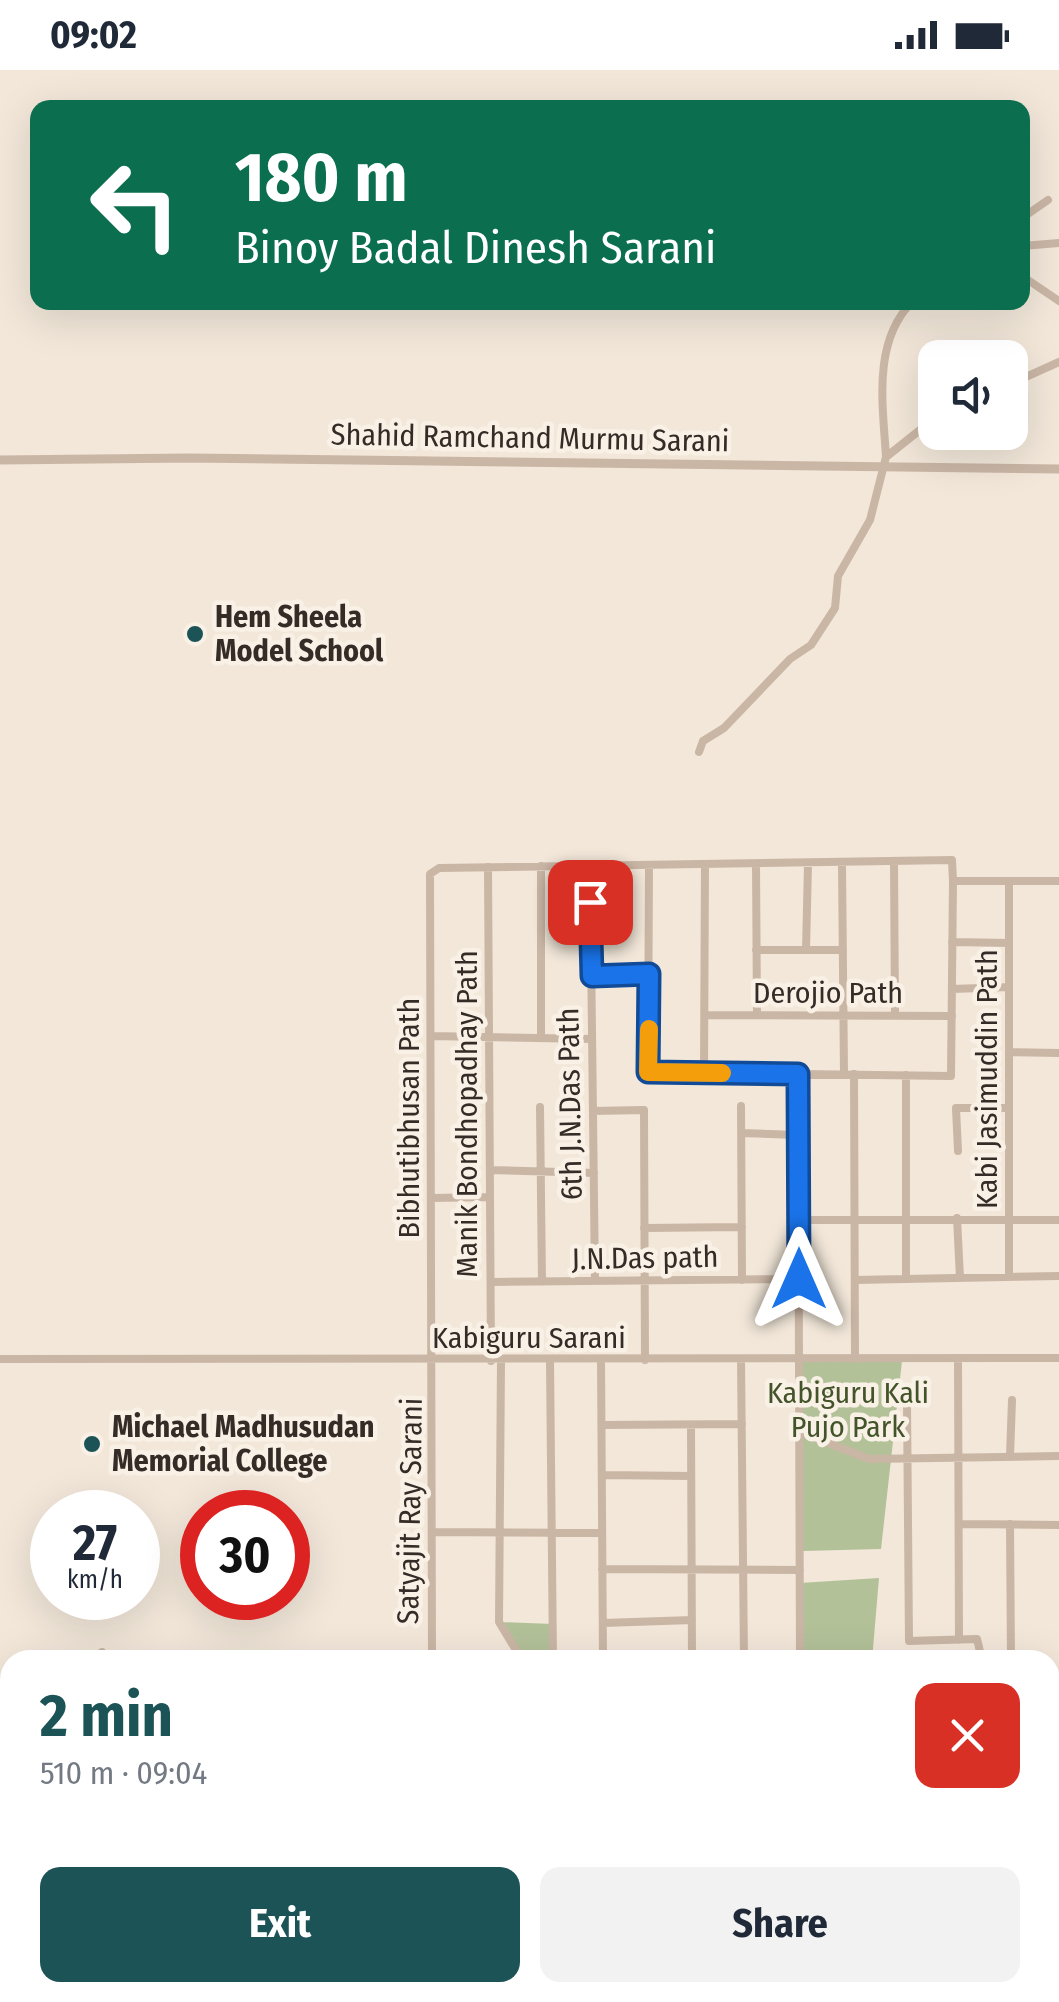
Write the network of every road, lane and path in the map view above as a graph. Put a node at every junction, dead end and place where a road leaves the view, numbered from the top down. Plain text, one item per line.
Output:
1 (1048, 200) dead end
2 (1030, 212) edge
3 (1059, 244) edge
4 (1030, 246) edge
5 (1030, 281) edge
6 (1059, 301) edge
7 (904, 310) edge
8 (1059, 362) edge
9 (1028, 376) edge
10 (918, 433) edge
11 (0, 460) edge
12 (885, 462) junction
13 (1059, 469) edge
14 (699, 752) dead end
15 (894, 862) junction
16 (808, 864) junction
17 (842, 864) junction
18 (650, 865) junction
19 (706, 865) junction
20 (756, 865) junction
21 (541, 866) junction
22 (590, 866) junction
23 (488, 867) junction
24 (953, 881) junction
25 (1009, 881) junction
26 (1059, 881) edge
27 (952, 942) junction
28 (1009, 943) junction
29 (756, 950) junction
30 (806, 950) junction
31 (843, 950) junction
32 (649, 974) junction
33 (592, 976) junction
34 (1009, 986) junction
35 (952, 989) junction
36 (705, 1015) junction
37 (757, 1015) junction
38 (844, 1016) junction
39 (895, 1016) junction
40 (952, 1016) junction
41 (431, 1036) junction
42 (489, 1037) junction
43 (541, 1038) junction
44 (592, 1039) junction
45 (1009, 1052) junction
46 (1059, 1053) edge
47 (704, 1072) junction
48 (798, 1074) junction
49 (849, 1074) junction
50 (906, 1075) junction
51 (742, 1106) dead end
52 (540, 1107) dead end
53 (1009, 1108) junction
54 (593, 1111) junction
55 (742, 1134) junction
56 (798, 1134) junction
57 (958, 1152) dead end
58 (490, 1170) junction
59 (541, 1172) junction
60 (594, 1173) junction
61 (490, 1197) junction
62 (432, 1198) junction
63 (906, 1218) junction
64 (957, 1218) junction
65 (856, 1219) junction
66 (799, 1220) junction
67 (1010, 1220) junction
68 (1059, 1220) edge
69 (742, 1227) junction
70 (644, 1228) junction
71 (1059, 1276) edge
72 (1010, 1277) junction
73 (960, 1278) junction
74 (799, 1279) junction
75 (906, 1279) junction
76 (742, 1280) junction
77 (855, 1280) junction
78 (595, 1281) junction
79 (644, 1281) junction
80 (491, 1282) junction
81 (542, 1282) junction
82 (855, 1358) junction
83 (958, 1358) junction
84 (1059, 1358) edge
85 (0, 1359) edge
86 (741, 1359) junction
87 (800, 1359) junction
88 (550, 1360) junction
89 (601, 1360) junction
90 (645, 1360) junction
91 (496, 1361) junction
92 (434, 1362) junction
93 (1012, 1400) dead end
94 (906, 1402) dead end
95 (692, 1424) junction
96 (742, 1424) junction
97 (602, 1426) junction
98 (800, 1432) junction
99 (959, 1456) junction
100 (1010, 1456) junction
101 (1059, 1456) edge
102 (907, 1457) junction
103 (602, 1475) junction
104 (692, 1476) junction
105 (959, 1524) junction
106 (1010, 1524) junction
107 (1059, 1525) edge
108 (500, 1530) junction
109 (433, 1532) junction
110 (552, 1532) junction
111 (602, 1533) junction
112 (602, 1569) junction
113 (692, 1569) junction
114 (743, 1570) junction
115 (800, 1570) junction
116 (692, 1620) junction
117 (603, 1622) junction
118 (959, 1640) junction
119 (432, 1650) edge
120 (516, 1650) edge
121 (553, 1650) edge
122 (603, 1650) edge
123 (692, 1650) edge
124 (744, 1650) edge
125 (800, 1650) edge
126 (980, 1650) edge
127 (1011, 1650) edge

1 - 2 street
3 - 4 street
5 - 6 street
7 - 12 street
8 - 9 street
10 - 12 street
11 - 12 street, Shahid Ramchand Murmu Sarani
12 - 13 street, Shahid Ramchand Murmu Sarani
12 - 14 street
15 - 17 street
15 - 24 street
15 - 39 street
16 - 17 street
16 - 20 street
16 - 30 street
17 - 31 street
18 - 19 street
18 - 22 street
18 - 32 street
19 - 20 street
19 - 36 street
20 - 29 street
21 - 22 street
21 - 23 street
21 - 43 street
22 - 33 street, 6th J.N.Das Path
23 - 41 street, Bibhutibhusan Path
23 - 42 street, Manik Bondhopadhay Path
24 - 25 street
24 - 27 street
25 - 26 street
25 - 28 street, Kabi Jasimuddin Path
27 - 28 street
27 - 35 street
28 - 34 street, Kabi Jasimuddin Path
29 - 30 street
29 - 37 street
30 - 31 street
31 - 38 street
32 - 33 street
32 - 47 street
33 - 44 street, 6th J.N.Das Path
34 - 35 street
34 - 45 street, Kabi Jasimuddin Path
35 - 40 street
36 - 37 street, Derojio Path
36 - 47 street
37 - 38 street, Derojio Path
38 - 39 street, Derojio Path
38 - 49 street
39 - 40 street, Derojio Path
40 - 50 street
41 - 42 street
41 - 62 street, Bibhutibhusan Path
42 - 43 street
42 - 58 street, Manik Bondhopadhay Path
43 - 44 street
44 - 54 street, 6th J.N.Das Path
45 - 46 street
45 - 53 street, Kabi Jasimuddin Path
47 - 48 street
48 - 49 street
48 - 56 street
49 - 50 street
49 - 65 street
50 - 63 street
51 - 55 street
52 - 59 street
53 - 57 street
53 - 67 street, Kabi Jasimuddin Path
54 - 60 street, 6th J.N.Das Path
54 - 70 street
55 - 56 street
55 - 69 street
56 - 66 street
58 - 59 street
58 - 61 street, Manik Bondhopadhay Path
59 - 60 street
59 - 81 street
60 - 78 street, 6th J.N.Das Path
61 - 62 street
61 - 80 street, Manik Bondhopadhay Path
62 - 92 street, Bibhutibhusan Path
63 - 64 street
63 - 65 street
63 - 75 street
64 - 67 street
64 - 73 street
65 - 66 street
65 - 77 street
66 - 74 street
67 - 68 street
67 - 72 street, Kabi Jasimuddin Path
69 - 70 street
69 - 76 street
70 - 79 street
71 - 72 street
72 - 73 street
73 - 75 street
74 - 76 street, J.N.Das path
74 - 87 street
75 - 77 street
76 - 79 street, J.N.Das path
77 - 82 street
78 - 79 street, J.N.Das path
78 - 81 street, J.N.Das path
79 - 90 street
80 - 81 street, J.N.Das path
80 - 91 street, Manik Bondhopadhay Path
82 - 83 street, Kabiguru Sarani
82 - 87 street, Kabiguru Sarani
83 - 84 street, Kabiguru Sarani
83 - 99 street
85 - 92 street, Kabiguru Sarani
86 - 87 street, Kabiguru Sarani
86 - 90 street, Kabiguru Sarani
86 - 96 street
87 - 98 street
88 - 89 street, Kabiguru Sarani
88 - 91 street, Kabiguru Sarani
88 - 110 street
89 - 90 street, Kabiguru Sarani
89 - 97 street
91 - 92 street, Kabiguru Sarani
91 - 108 street, Manik Bondhopadhay Path
92 - 109 street, Satyajit Ray Sarani
93 - 100 street
94 - 102 street
95 - 96 street
95 - 97 street
95 - 104 street
96 - 114 street
97 - 103 street
98 - 102 street
98 - 115 street
99 - 100 street
99 - 102 street
99 - 105 street
100 - 101 street
102 - 118 street
103 - 104 street
103 - 111 street
104 - 113 street
105 - 106 street
105 - 118 street
106 - 107 street
106 - 127 street
108 - 109 street
108 - 110 street
108 - 120 street, Manik Bondhopadhay Path
109 - 119 street, Satyajit Ray Sarani
110 - 111 street
110 - 121 street
111 - 112 street
112 - 113 street
112 - 117 street
113 - 114 street
113 - 116 street
114 - 115 street
114 - 124 street
115 - 125 street
116 - 117 street
116 - 123 street
117 - 122 street
118 - 126 street

